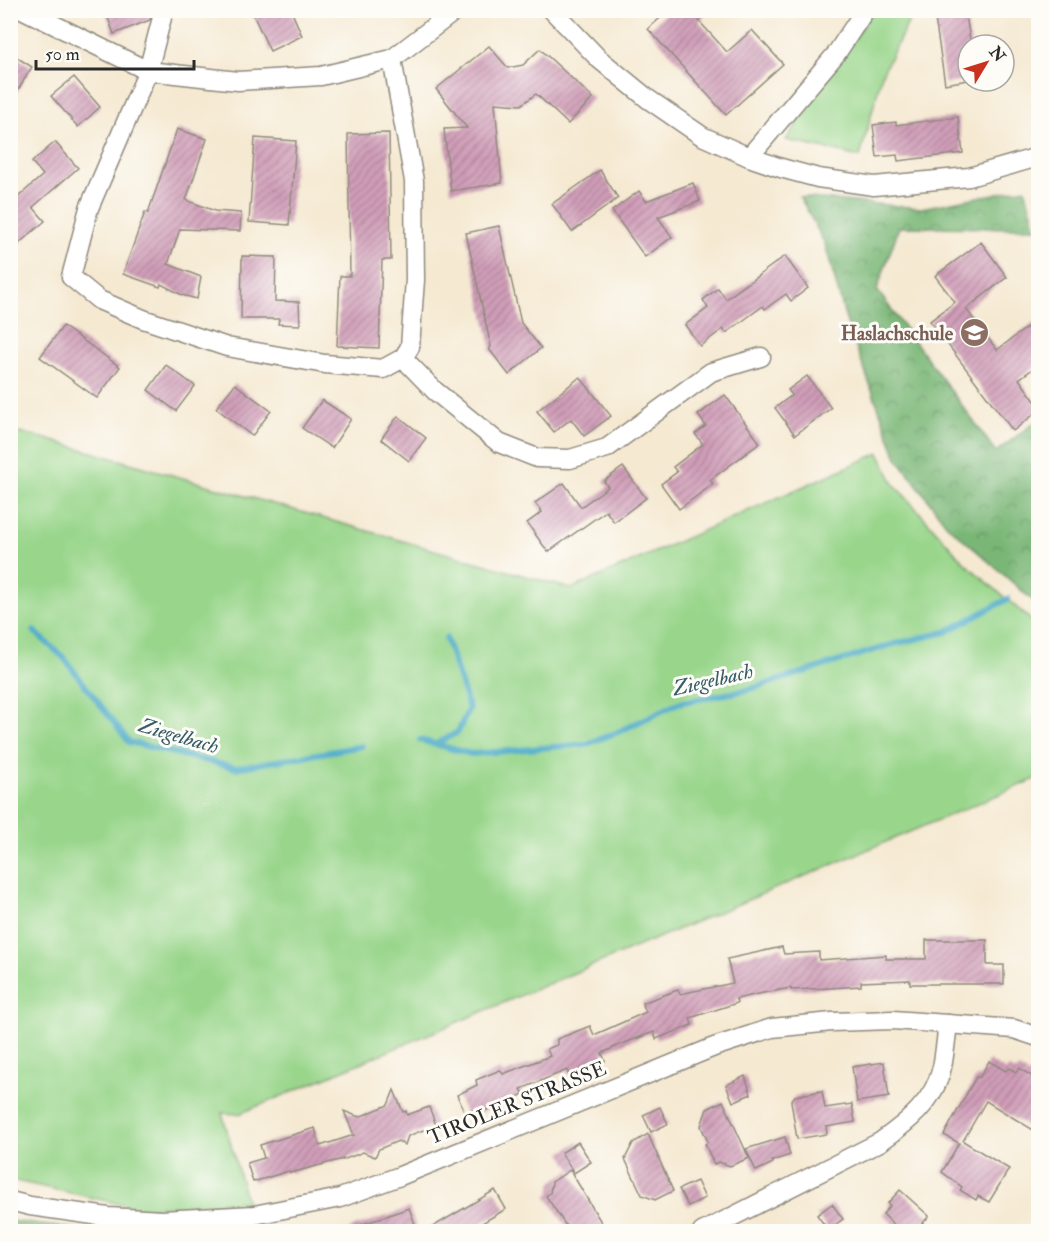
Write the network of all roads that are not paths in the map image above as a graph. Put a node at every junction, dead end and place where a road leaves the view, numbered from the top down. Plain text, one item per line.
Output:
1 (24, 10) edge
2 (164, 10) edge
3 (456, 10) edge
4 (552, 10) edge
5 (865, 10) edge
6 (392, 59) junction
7 (148, 71) junction
8 (749, 157) junction
9 (1038, 157) edge
10 (760, 357) dead end
11 (403, 358) junction
12 (948, 1024) junction
13 (1038, 1037) edge
14 (10, 1201) edge
15 (702, 1232) edge

1 - 7 street
2 - 7 street
3 - 6 street
4 - 8 street
5 - 8 street
6 - 7 street
6 - 11 street
7 - 11 street
8 - 9 street
10 - 11 street
12 - 13 street, TIROLER STRASSE
12 - 14 street, TIROLER STRASSE
12 - 15 street

